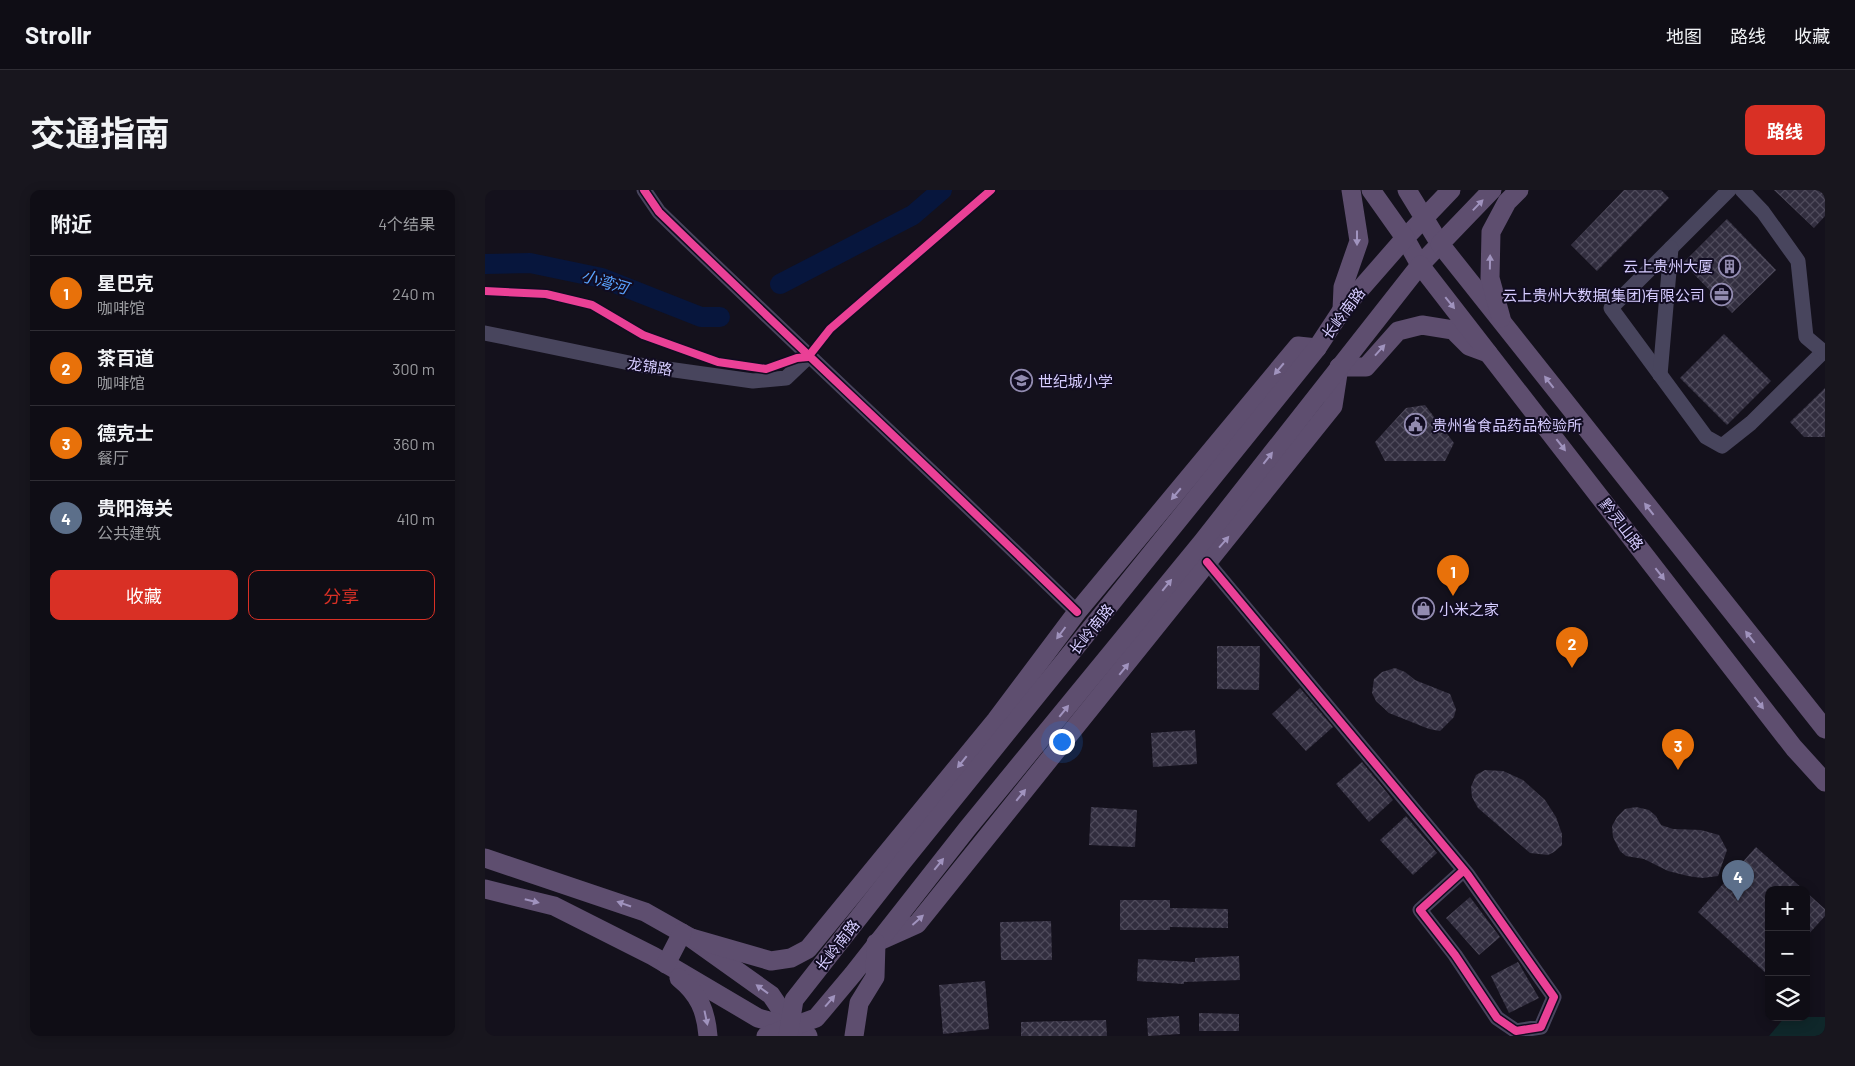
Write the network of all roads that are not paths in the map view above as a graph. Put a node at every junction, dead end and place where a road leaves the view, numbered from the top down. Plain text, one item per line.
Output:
1 (644, 190) edge
2 (1351, 190) edge
3 (1371, 190) edge
4 (1407, 190) edge
5 (1451, 190) edge
6 (1492, 190) edge
7 (1729, 190) edge
8 (1742, 190) edge
9 (1510, 194) edge
10 (1425, 218) junction
11 (1405, 238) junction
12 (1440, 244) junction
13 (1671, 248) junction
14 (1420, 265) junction
15 (1342, 310) junction
16 (1507, 330) junction
17 (1368, 331) junction
18 (485, 333) edge
19 (1317, 348) junction
20 (1824, 353) edge
21 (1492, 355) junction
22 (808, 356) junction
23 (1339, 367) junction
24 (1660, 375) junction
25 (1207, 562) junction
26 (1077, 612) junction
27 (1825, 729) edge
28 (1825, 782) edge
29 (485, 858) edge
30 (1464, 870) junction
31 (485, 889) edge
32 (865, 909) junction
33 (832, 920) junction
34 (687, 935) junction
35 (876, 943) junction
36 (831, 953) junction
37 (660, 960) junction
38 (853, 974) junction
39 (794, 1033) edge
40 (708, 1036) edge
41 (766, 1036) edge
42 (808, 1036) edge
43 (854, 1036) edge

1 - 22 street
2 -> 15 main road
3 - 11 main road
4 - 10 main road
5 - 10 main road
12 -> 6 main road
7 - 13 street
8 - 20 street
16 -> 9 main road
10 - 11 main road, 长岭南路
10 - 12 main road, 黔灵山路
11 - 14 main road, 黔灵山路
11 - 15 main road, 长岭南路
12 - 14 main road, 长岭南路
12 - 16 main road, 黔灵山路
13 - 24 street
13 - 24 street
14 - 17 main road, 长岭南路
14 -> 21 main road, 黔灵山路
15 - 17 main road
15 - 19 main road, 长岭南路
16 - 21 main road
27 -> 16 main road, 黔灵山路
17 - 23 main road, 长岭南路
18 - 22 street, 龙锦路
19 -> 26 main road
19 - 32 main road, 长岭南路
20 - 24 street
23 -> 21 main road
21 -> 28 main road, 黔灵山路
22 - 26 street
25 -> 23 main road
35 -> 23 main road, 长岭南路
25 - 30 street
35 -> 25 main road
26 -> 33 main road
34 -> 29 main road
30 - 30 street
31 -> 37 main road
32 - 33 main road
32 - 36 main road, 长岭南路
33 - 34 main road
33 - 36 main road
34 - 37 main road
39 -> 34 main road
35 - 38 main road, 长岭南路
35 - 43 main road
36 - 38 main road
36 - 39 main road, 长岭南路
37 - 39 main road
37 -> 40 main road
39 -> 38 main road, 长岭南路
39 - 41 main road, 长岭南路
39 - 42 main road

